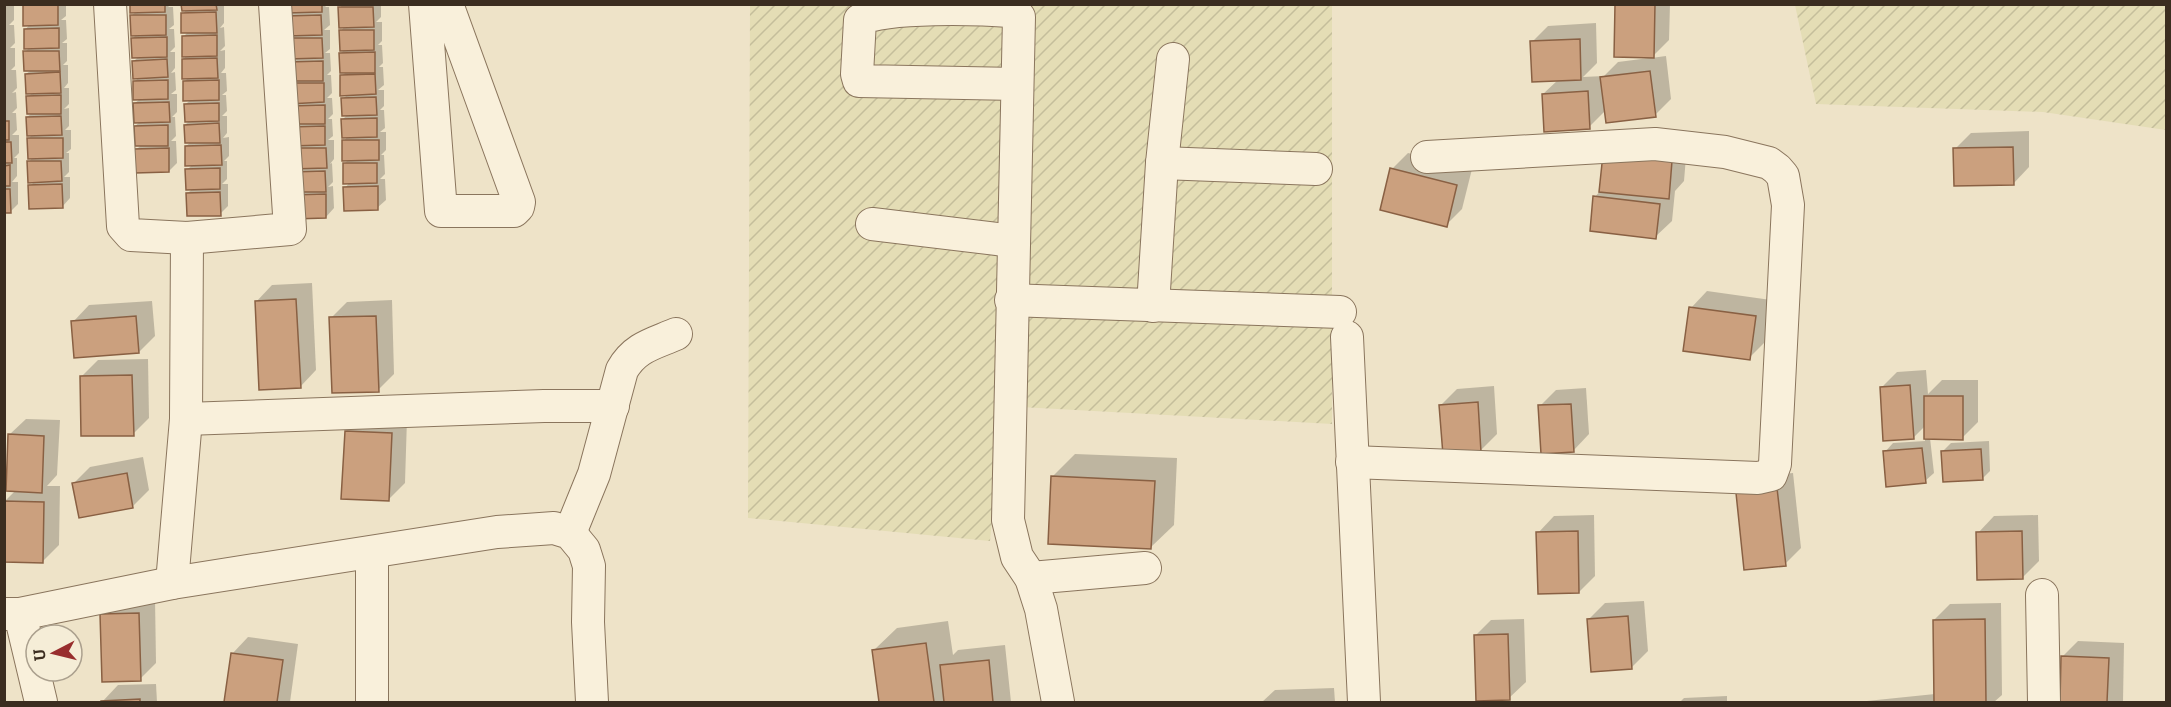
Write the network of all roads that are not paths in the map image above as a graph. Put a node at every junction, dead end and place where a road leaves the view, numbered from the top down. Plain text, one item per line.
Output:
1 (110, 4) edge
2 (274, 4) edge
3 (425, 4) edge
4 (447, 4) edge
5 (1173, 59) dead end
6 (1017, 84) junction
7 (1427, 157) dead end
8 (1162, 163) junction
9 (1316, 169) dead end
10 (872, 224) dead end
11 (187, 238) junction
12 (1013, 241) junction
13 (1011, 300) junction
14 (1153, 306) junction
15 (676, 334) dead end
16 (613, 406) junction
17 (186, 419) junction
18 (1352, 462) junction
19 (570, 533) junction
20 (372, 554) junction
21 (1145, 568) dead end
22 (1031, 578) junction
23 (172, 583) junction
24 (2042, 595) dead end
25 (12, 614) edge
26 (41, 702) edge
27 (372, 702) edge
28 (592, 702) edge
29 (1058, 702) edge
30 (1364, 702) edge
31 (2044, 702) edge

1 - 11 street
2 - 11 street
3 - 4 street
5 - 8 street
6 - 6 street
6 - 12 street
7 - 18 street
8 - 9 street
8 - 14 street
10 - 12 street
11 - 17 street
12 - 13 street
13 - 14 street
13 - 22 street
14 - 18 street
15 - 16 street
16 - 17 street
16 - 19 street
17 - 23 street
18 - 30 street
19 - 20 street
19 - 28 street
20 - 23 street
20 - 27 street
21 - 22 street
22 - 29 street
23 - 25 street
24 - 31 street
25 - 26 street

